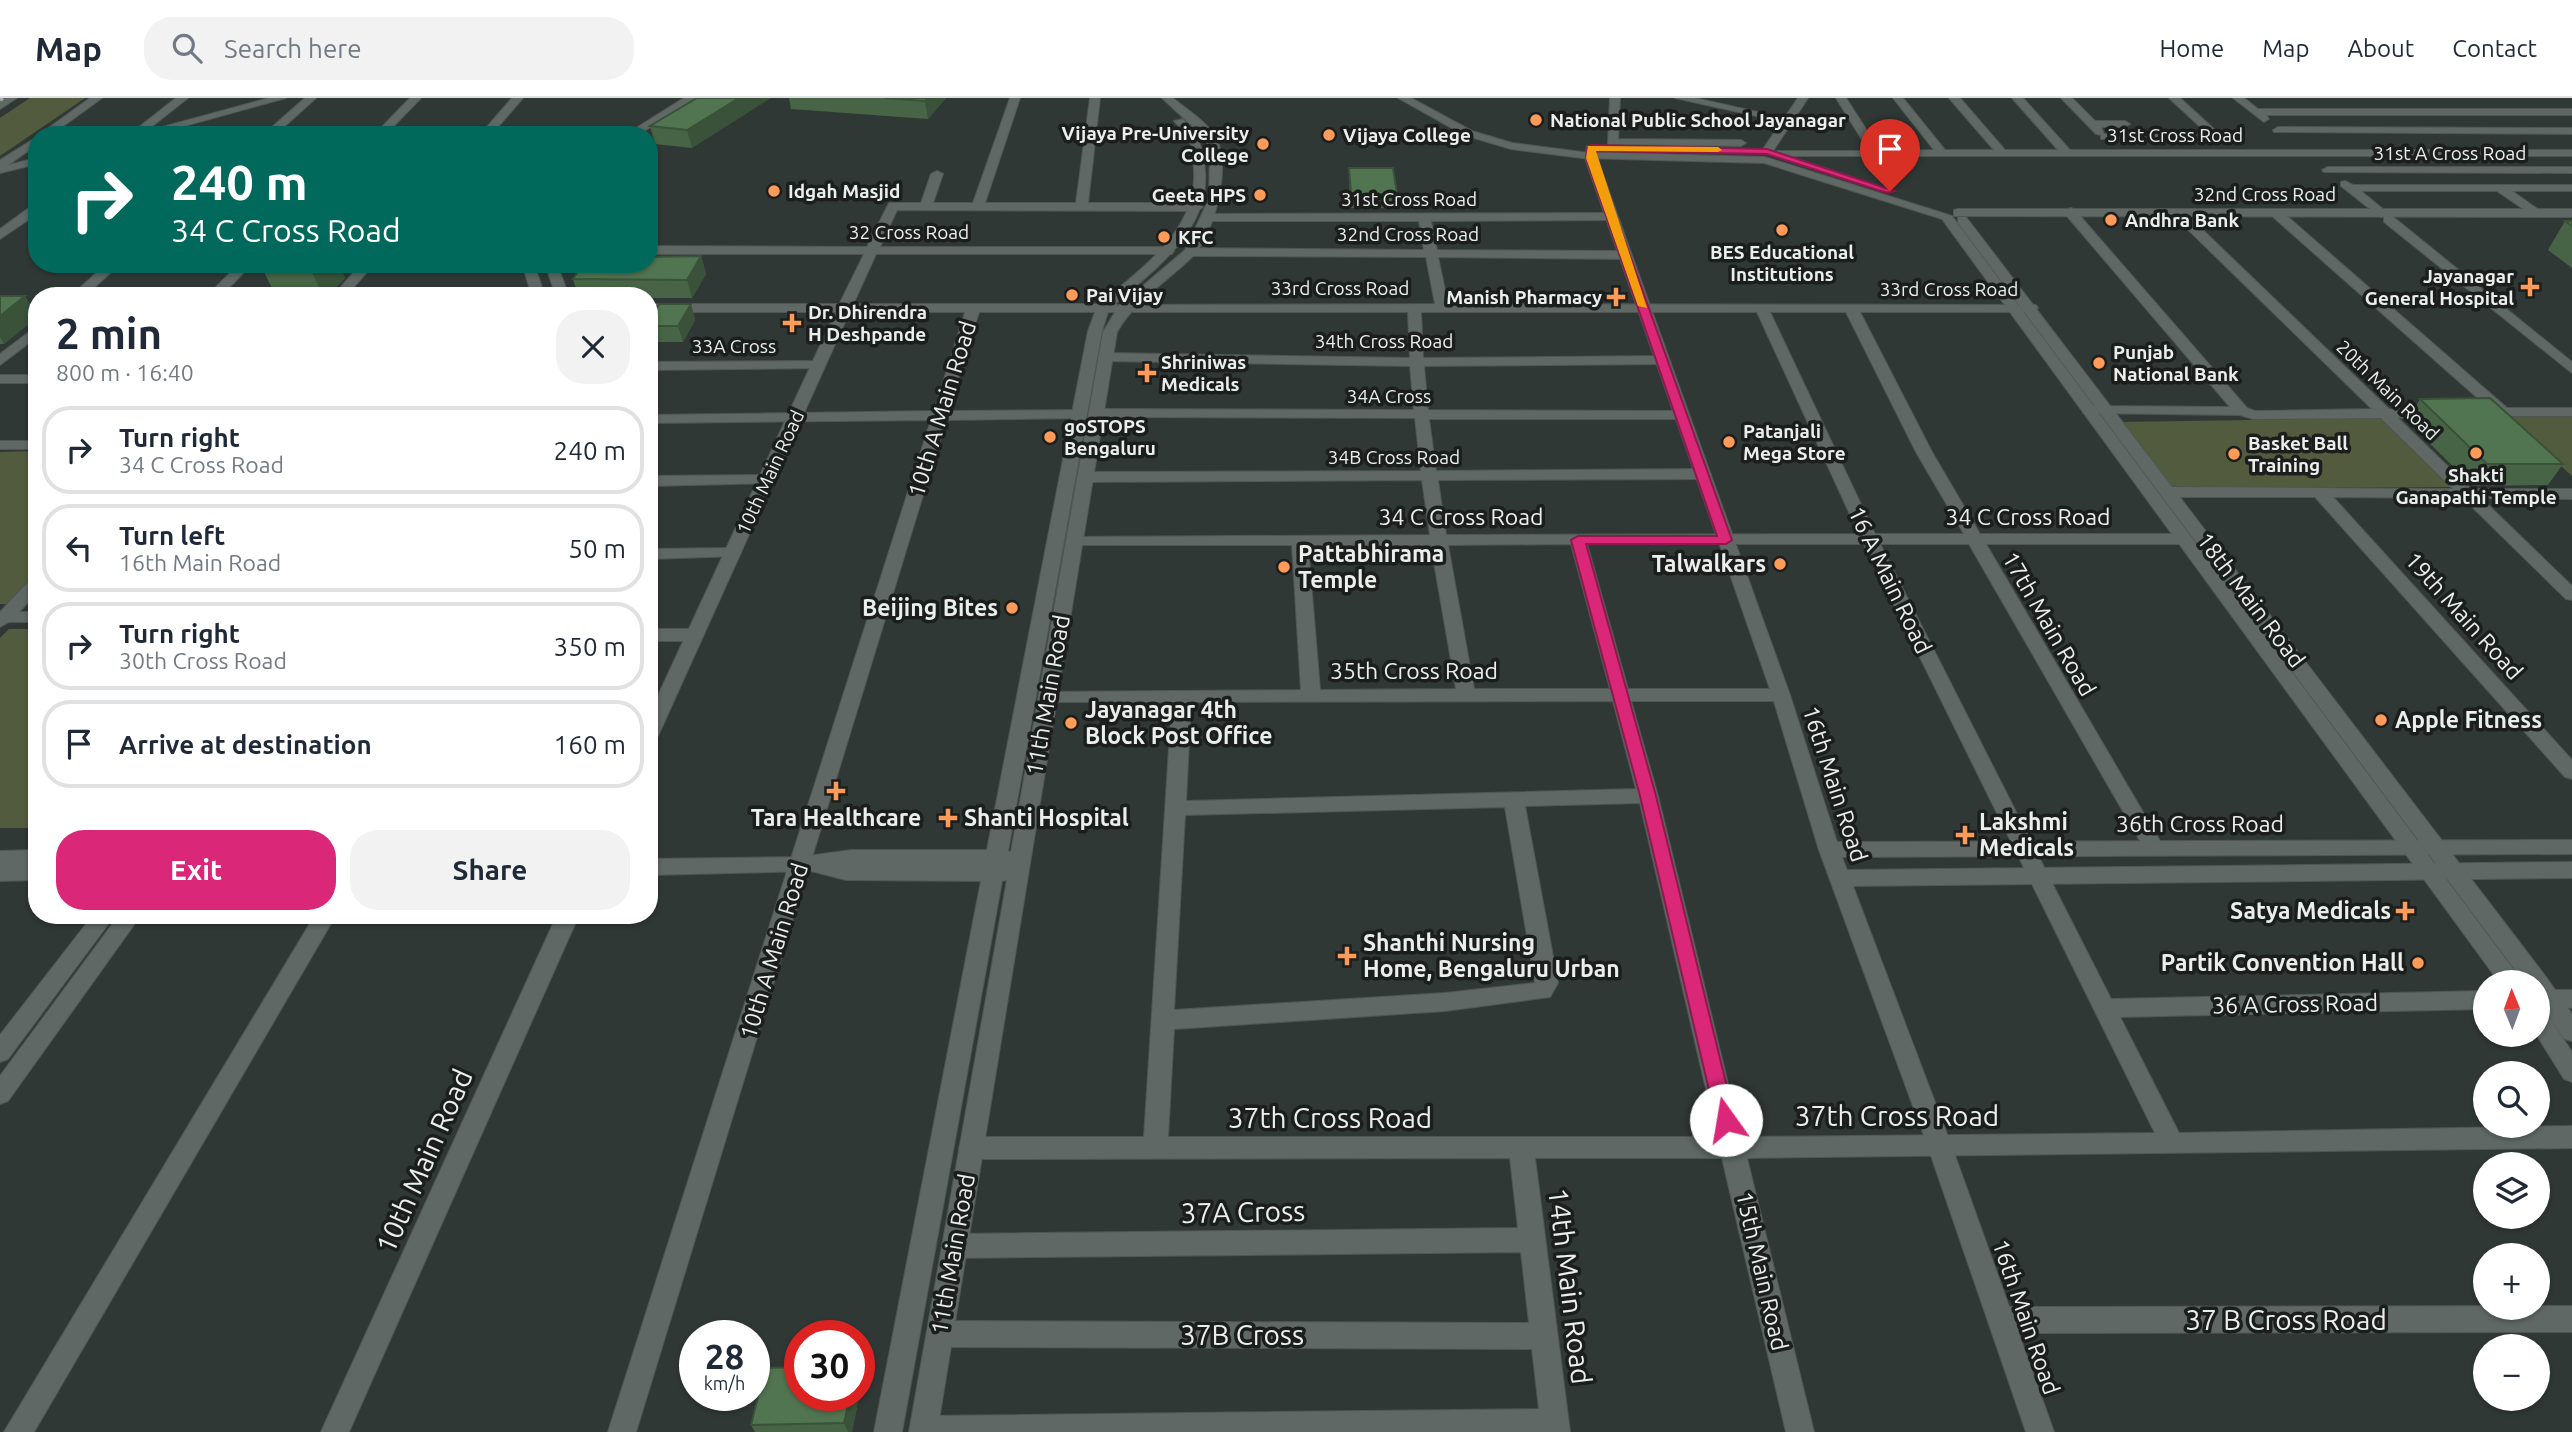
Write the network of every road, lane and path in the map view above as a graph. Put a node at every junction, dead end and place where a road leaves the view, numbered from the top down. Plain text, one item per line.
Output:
1 (12, 98) edge
2 (97, 98) edge
3 (183, 98) edge
4 (281, 98) edge
5 (311, 98) edge
6 (416, 98) edge
7 (518, 98) edge
8 (691, 98) edge
9 (705, 98) edge
10 (1015, 98) edge
11 (1095, 98) edge
12 (1156, 98) edge
13 (1167, 98) edge
14 (1403, 98) edge
15 (1419, 98) edge
16 (1615, 98) edge
17 (1680, 98) edge
18 (1803, 98) edge
19 (1841, 98) edge
20 (1898, 98) edge
21 (1954, 98) edge
22 (2017, 98) edge
23 (2066, 98) edge
24 (2174, 98) edge
25 (2238, 98) edge
26 (2375, 98) edge
27 (2495, 98) edge
28 (0, 106) edge
29 (2394, 111) junction
30 (2515, 111) junction
31 (2572, 111) edge
32 (2255, 112) junction
33 (1788, 120) junction
34 (2093, 124) junction
35 (2134, 124) dead end
36 (2190, 124) dead end
37 (2203, 124) junction
38 (57, 126) edge
39 (147, 126) edge
40 (171, 126) edge
41 (278, 126) edge
42 (388, 126) edge
43 (493, 126) edge
44 (645, 126) edge
45 (658, 129) edge
46 (2278, 130) junction
47 (2420, 130) junction
48 (2546, 131) junction
49 (2572, 131) edge
50 (2105, 137) junction
51 (2218, 137) junction
52 (1741, 143) dead end
53 (28, 147) edge
54 (2572, 151) edge
55 (1591, 152) junction
56 (1875, 152) junction
57 (1941, 152) junction
58 (2001, 152) junction
59 (2066, 152) junction
60 (2122, 152) junction
61 (2235, 152) junction
62 (1773, 153) junction
63 (2306, 153) junction
64 (2451, 153) junction
65 (28, 163) edge
66 (0, 168) edge
67 (2328, 170) junction
68 (2476, 170) junction
69 (2572, 170) edge
70 (937, 174) dead end
71 (2499, 187) junction
72 (2349, 188) junction
73 (2572, 188) edge
74 (926, 205) junction
75 (978, 206) junction
76 (1082, 206) junction
77 (1197, 207) junction
78 (2535, 213) junction
79 (2572, 213) edge
80 (28, 215) edge
81 (1424, 216) junction
82 (2072, 216) junction
83 (2181, 216) junction
84 (2279, 216) junction
85 (2384, 216) junction
86 (1612, 217) junction
87 (1955, 217) junction
88 (1207, 218) junction
89 (2572, 219) edge
90 (0, 235) edge
91 (658, 250) edge
92 (1168, 251) junction
93 (870, 252) junction
94 (1191, 252) junction
95 (1431, 253) junction
96 (1625, 255) junction
97 (104, 273) edge
98 (237, 273) edge
99 (360, 273) edge
100 (87, 287) edge
101 (222, 287) edge
102 (347, 287) edge
103 (1414, 307) junction
104 (1442, 307) junction
105 (2012, 307) junction
106 (658, 308) edge
107 (1103, 308) junction
108 (1125, 308) junction
109 (1644, 308) junction
110 (1762, 308) junction
111 (1852, 308) junction
112 (2031, 308) junction
113 (0, 309) edge
114 (28, 309) edge
115 (844, 309) junction
116 (973, 309) junction
117 (28, 338) edge
118 (1105, 357) junction
119 (1662, 360) junction
120 (0, 361) edge
121 (1415, 362) junction
122 (819, 365) junction
123 (658, 366) edge
124 (2572, 369) edge
125 (0, 379) edge
126 (28, 379) edge
127 (2088, 410) junction
128 (2108, 410) junction
129 (2242, 411) junction
130 (2572, 412) edge
131 (2384, 413) junction
132 (2504, 413) junction
133 (1088, 414) junction
134 (940, 415) junction
135 (1423, 415) junction
136 (1682, 415) junction
137 (795, 416) junction
138 (658, 419) edge
139 (0, 445) edge
140 (28, 445) edge
141 (1703, 474) junction
142 (1427, 476) junction
143 (1085, 477) junction
144 (658, 481) edge
145 (766, 481) junction
146 (2170, 492) junction
147 (2320, 493) junction
148 (2467, 494) junction
149 (2572, 494) edge
150 (1974, 539) junction
151 (2184, 539) junction
152 (1074, 540) junction
153 (1300, 540) junction
154 (1439, 540) junction
155 (1578, 540) junction
156 (1726, 540) junction
157 (1870, 540) junction
158 (733, 553) junction
159 (658, 554) edge
160 (28, 592) edge
161 (2572, 595) edge
162 (28, 618) edge
163 (2, 619) edge
164 (658, 635) edge
165 (695, 635) junction
166 (1466, 695) junction
167 (1620, 695) junction
168 (1781, 695) junction
169 (1048, 696) junction
170 (1182, 696) junction
171 (1311, 696) junction
172 (658, 716) edge
173 (2572, 772) edge
174 (1648, 796) junction
175 (1514, 799) junction
176 (1175, 808) junction
177 (2572, 847) edge
178 (2154, 848) junction
179 (2412, 848) junction
180 (2438, 848) junction
181 (1829, 850) junction
182 (2024, 850) junction
183 (0, 859) edge
184 (28, 859) edge
185 (992, 865) junction
186 (1018, 865) junction
187 (800, 866) junction
188 (658, 867) edge
189 (2572, 870) edge
190 (2455, 871) junction
191 (28, 872) edge
192 (2431, 872) junction
193 (0, 873) edge
194 (2039, 876) junction
195 (1839, 877) junction
196 (98, 924) edge
197 (124, 924) edge
198 (321, 924) edge
199 (564, 924) edge
200 (2503, 970) edge
201 (2533, 970) edge
202 (2550, 993) edge
203 (2473, 1000) edge
204 (2105, 1008) junction
205 (1163, 1020) junction
206 (2572, 1032) edge
207 (42, 1038) junction
208 (2550, 1038) edge
209 (4, 1042) edge
210 (2572, 1072) edge
211 (0, 1094) edge
212 (2572, 1137) edge
213 (2172, 1143) junction
214 (1521, 1147) junction
215 (1732, 1147) junction
216 (1940, 1147) junction
217 (971, 1148) junction
218 (1155, 1148) junction
219 (1532, 1240) junction
220 (955, 1246) junction
221 (2572, 1319) edge
222 (2001, 1320) junction
223 (940, 1334) junction
224 (1544, 1336) junction
225 (1555, 1428) edge
226 (923, 1431) edge
227 (18, 1432) edge
228 (335, 1432) edge
229 (622, 1432) edge
230 (888, 1432) edge
231 (1800, 1432) edge
232 (2040, 1432) edge

1 - 28 street
2 - 38 street
3 - 39 street
4 - 40 street
5 - 41 street
6 - 42 street
7 - 43 street
8 - 44 street
9 - 45 street
10 - 75 street
11 - 76 street
12 - 77 street
13 - 88 street, 11th Main Road
14 - 55 street
15 - 55 street
16 - 52 street
17 - 33 street
18 - 33 street
19 - 56 street
20 - 57 street
21 - 58 street
22 - 59 street
23 - 34 street
24 - 37 street
25 - 32 street
26 - 29 street
27 - 30 street
29 - 30 street
29 - 32 street
29 - 47 street
30 - 31 street
30 - 48 street
32 - 46 street
33 - 62 street
34 - 35 street
34 - 50 street
36 - 37 street
37 - 51 street
46 - 47 street
46 - 63 street
47 - 48 street
47 - 64 street
48 - 49 street
48 - 54 street
50 - 51 street
50 - 60 street
51 - 61 street
53 - 66 street
54 - 64 street, 31st Cross Road
55 - 62 street
55 - 86 street, 16th Main Road
55 - 87 street
56 - 57 street, 31st Cross Road
56 - 62 street, 31st Cross Road
57 - 58 street, 31st Cross Road
58 - 59 street, 31st Cross Road
59 - 60 street, 31st Cross Road
60 - 61 street, 31st Cross Road
61 - 63 street, 31st Cross Road
62 - 87 street
63 - 64 street, 31st Cross Road
63 - 67 street
64 - 68 street
65 - 66 street
67 - 68 street, 31st A Cross Road
67 - 72 street
68 - 69 street, 31st A Cross Road
68 - 71 street
70 - 74 street
71 - 72 street
71 - 73 street
71 - 78 street
72 - 85 street
74 - 75 street
74 - 93 street, 10th Main Road
75 - 76 street
76 - 77 street
77 - 92 street
78 - 79 street, 32nd Cross Road
78 - 85 street, 32nd Cross Road
80 - 90 street
81 - 86 street, 31st Cross Road
81 - 88 street, 31st Cross Road
81 - 95 street
82 - 83 street, 32nd Cross Road
82 - 87 street, 32nd Cross Road
82 - 129 street
83 - 84 street, 32nd Cross Road
83 - 131 street, 20th Main Road
84 - 85 street, 32nd Cross Road
84 - 132 street
85 - 89 street, 32nd Cross Road
85 - 124 street
86 - 96 street, 16th Main Road
87 - 105 street, 18th Main Road
87 - 112 street, 18th Main Road
88 - 94 street, 11th Main Road
91 - 93 street, 32 Cross Road
92 - 93 street, 32 Cross Road
92 - 107 street
93 - 115 street, 10th Main Road
94 - 95 street, 32nd Cross Road
94 - 108 street, 11th Main Road
95 - 96 street, 32nd Cross Road
95 - 104 street
96 - 109 street, 16th Main Road
97 - 100 street
98 - 101 street
99 - 102 street
103 - 104 street, 33rd Cross Road
103 - 108 street, 33rd Cross Road
103 - 121 street
104 - 109 street, 33rd Cross Road
105 - 111 street, 33rd Cross Road
105 - 112 street, 33rd Cross Road
105 - 127 street, 18th Main Road
106 - 115 street, 33rd Cross Road
107 - 108 street, 33rd Cross Road
107 - 116 street, 33rd Cross Road
107 - 133 street, 11th Main Road
108 - 118 street, 11th Main Road
109 - 110 street, 33rd Cross Road
109 - 119 street, 16th Main Road
110 - 111 street, 33rd Cross Road
110 - 157 street, 16 A Main Road
111 - 150 street, 17th Main Road
112 - 128 street, 18th Main Road
113 - 114 street
115 - 116 street, 33rd Cross Road
115 - 122 street, 10th Main Road
116 - 134 street, 10th A Main Road
117 - 120 street
118 - 121 street, 34th Cross Road
118 - 133 street, 11th Main Road
119 - 121 street, 34th Cross Road
119 - 136 street, 16th Main Road
121 - 135 street
122 - 123 street, 33A Cross
122 - 137 street, 10th Main Road
125 - 126 street
127 - 128 street
127 - 151 street, 18th Main Road
128 - 129 street
128 - 146 street, 18th Main Road
129 - 131 street
130 - 132 street
131 - 132 street
131 - 148 street, 20th Main Road
133 - 134 street
133 - 135 street, 34A Cross
133 - 143 street, 11th Main Road
133 - 185 street, 11th Main Road
134 - 137 street
134 - 187 street, 10th A Main Road
135 - 136 street, 34A Cross
135 - 142 street
136 - 141 street, 16th Main Road
137 - 138 street
137 - 145 street, 10th Main Road
139 - 140 street
141 - 142 street, 34B Cross Road
141 - 156 street, 16th Main Road
142 - 143 street, 34B Cross Road
142 - 154 street
143 - 152 street, 11th Main Road
144 - 145 street
145 - 158 street, 10th Main Road
146 - 147 street
146 - 180 street, 18th Main Road
147 - 148 street
147 - 173 street, 19th Main Road
148 - 149 street
148 - 161 street, 20th Main Road
150 - 151 street, 34 C Cross Road
150 - 157 street, 34 C Cross Road
150 - 178 street, 17th Main Road
151 - 179 street, 18th Main Road
152 - 153 street, 34 C Cross Road
152 - 169 street, 11th Main Road
153 - 154 street, 34 C Cross Road
153 - 171 street
154 - 155 street, 34 C Cross Road
154 - 166 street
155 - 156 street, 34 C Cross Road
155 - 167 street, 15th Main Road
156 - 157 street, 34 C Cross Road
156 - 168 street, 16th Main Road
157 - 182 street, 16 A Main Road
158 - 159 street
158 - 165 street, 10th Main Road
160 - 163 street
162 - 163 street
164 - 165 street
165 - 172 street, 10th Main Road
166 - 167 street, 35th Cross Road
166 - 171 street, 35th Cross Road
167 - 168 street, 35th Cross Road
167 - 174 street, 15th Main Road
168 - 181 street, 16th Main Road
169 - 170 street, 35th Cross Road
169 - 186 street, 11th Main Road
170 - 171 street, 35th Cross Road
170 - 176 street
174 - 175 street
174 - 215 street, 15th Main Road
175 - 176 street
175 - 205 street
176 - 205 street
177 - 180 street, 36th Cross Road
178 - 179 street, 36th Cross Road
178 - 182 street, 36th Cross Road
179 - 180 street, 36th Cross Road
179 - 192 street, 18th Main Road
180 - 190 street, 18th Main Road
181 - 182 street, 36th Cross Road
181 - 195 street, 16th Main Road
182 - 194 street, 16 A Main Road
183 - 184 street
185 - 186 street
185 - 187 street
185 - 230 street, 11th Main Road
186 - 217 street, 11th Main Road
187 - 188 street
187 - 229 street, 10th A Main Road
189 - 190 street
190 - 192 street
190 - 201 street, 18th Main Road
191 - 193 street
192 - 194 street
192 - 200 street, 18th Main Road
194 - 195 street
194 - 204 street
195 - 216 street, 16th Main Road
196 - 209 street
197 - 207 street
198 - 227 street
199 - 228 street, 10th Main Road
202 - 206 street, 18th Main Road
203 - 204 street, 36 A Cross Road
204 - 213 street
205 - 218 street
207 - 209 street
207 - 211 street
208 - 210 street
212 - 213 street, 37th Cross Road
213 - 216 street, 37th Cross Road
214 - 215 street, 37th Cross Road
214 - 218 street, 37th Cross Road
214 - 219 street, 14th Main Road
215 - 216 street, 37th Cross Road
215 - 231 street, 15th Main Road
216 - 222 street, 16th Main Road
217 - 218 street, 37th Cross Road
217 - 220 street, 11th Main Road
219 - 220 street, 37A Cross
219 - 224 street, 14th Main Road
220 - 223 street, 11th Main Road
221 - 222 street, 37 B Cross Road
222 - 232 street, 16th Main Road
223 - 224 street, 37B Cross
223 - 226 street, 11th Main Road
224 - 225 street, 14th Main Road
225 - 226 street

